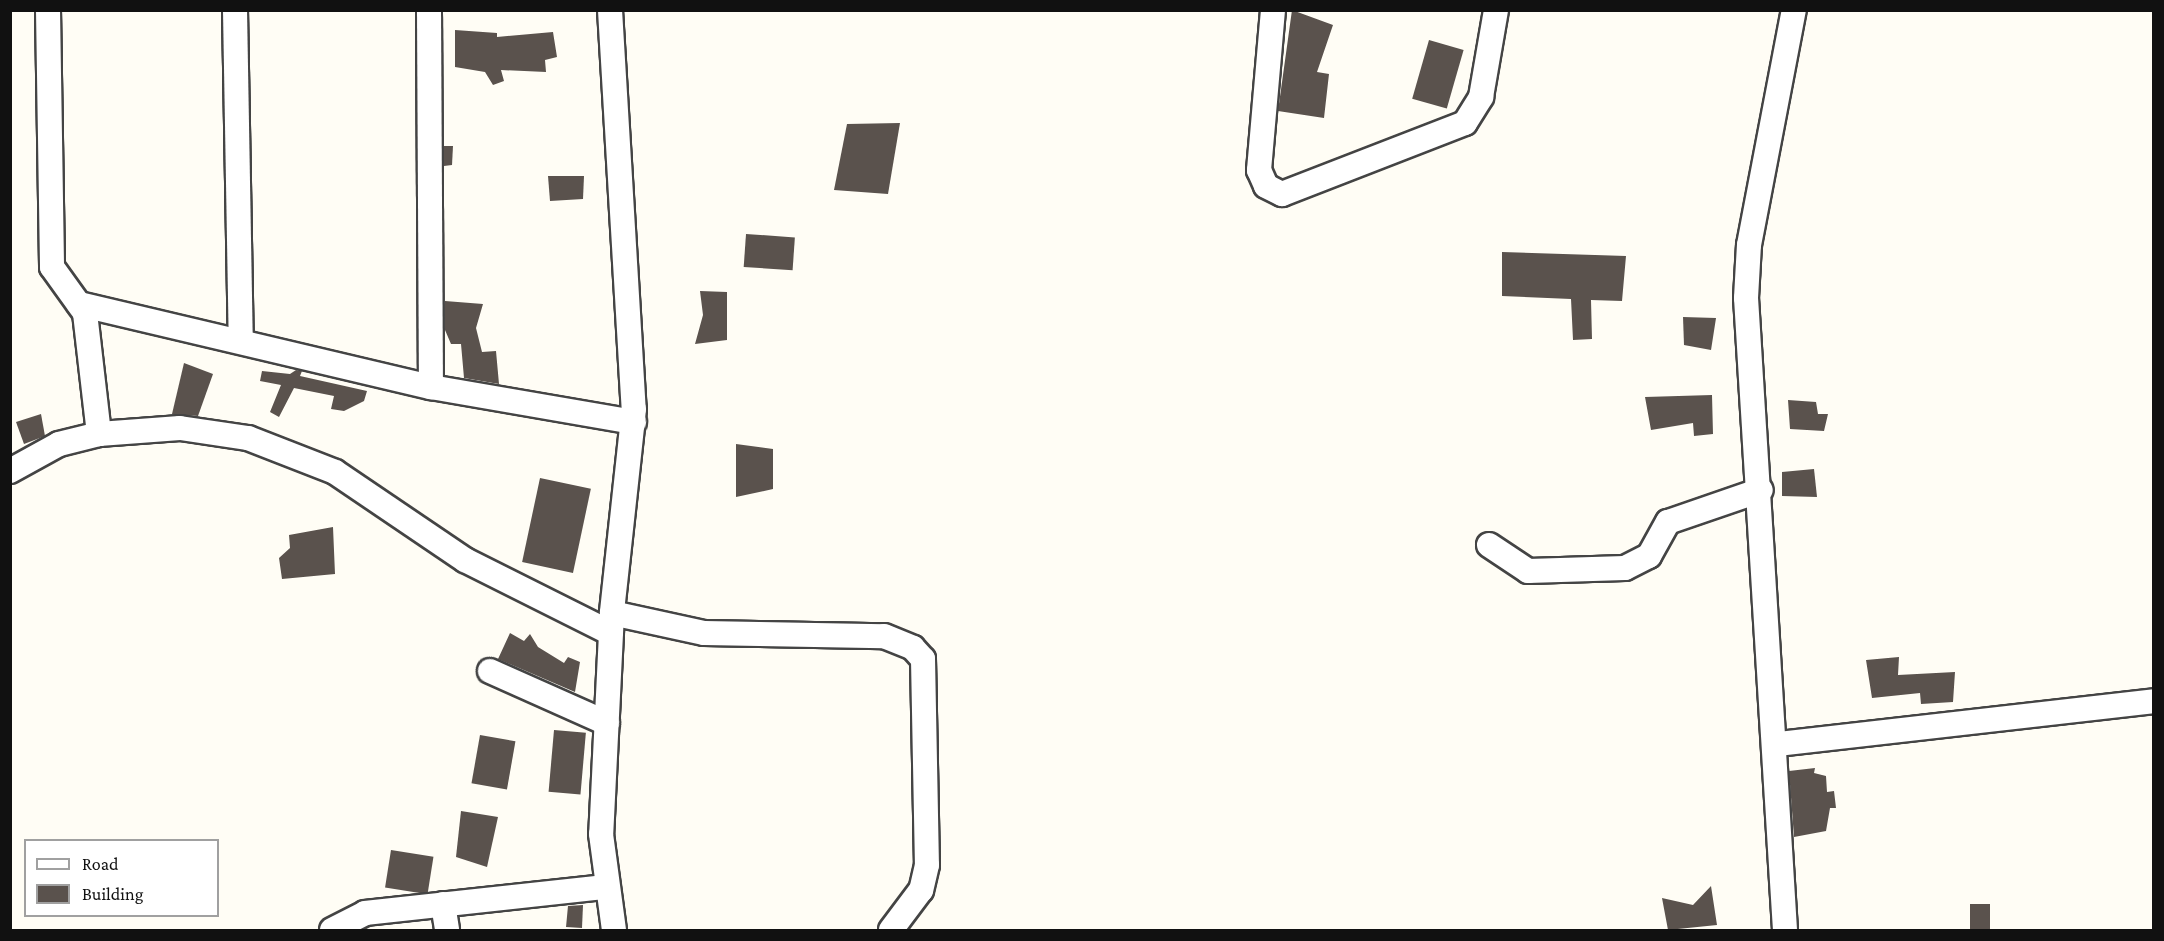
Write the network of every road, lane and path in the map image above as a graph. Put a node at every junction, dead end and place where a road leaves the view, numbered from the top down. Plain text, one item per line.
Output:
1 (48, 10) edge
2 (235, 10) edge
3 (429, 10) edge
4 (610, 10) edge
5 (1273, 10) edge
6 (1496, 10) edge
7 (1794, 10) edge
8 (79, 303) junction
9 (241, 340) junction
10 (431, 387) junction
11 (634, 422) junction
12 (99, 434) junction
13 (10, 471) edge
14 (1761, 490) junction
15 (1489, 545) dead end
16 (612, 623) junction
17 (490, 671) dead end
18 (2154, 701) edge
19 (607, 723) junction
20 (1778, 744) junction
21 (606, 887) junction
22 (442, 904) junction
23 (332, 930) edge
24 (447, 930) edge
25 (614, 930) edge
26 (891, 930) edge
27 (1785, 930) edge

1 - 8 street
2 - 9 street
3 - 10 street
4 - 11 street
5 - 6 street
7 - 14 street
8 - 9 street
8 - 12 street
9 - 10 street
10 - 11 street
11 - 16 street
12 - 13 street
12 - 16 street
14 - 15 street
14 - 20 street
16 - 19 street
16 - 26 street
17 - 19 street
18 - 20 street
19 - 21 street
20 - 27 street
21 - 22 street
21 - 25 street
22 - 23 street
22 - 24 street

